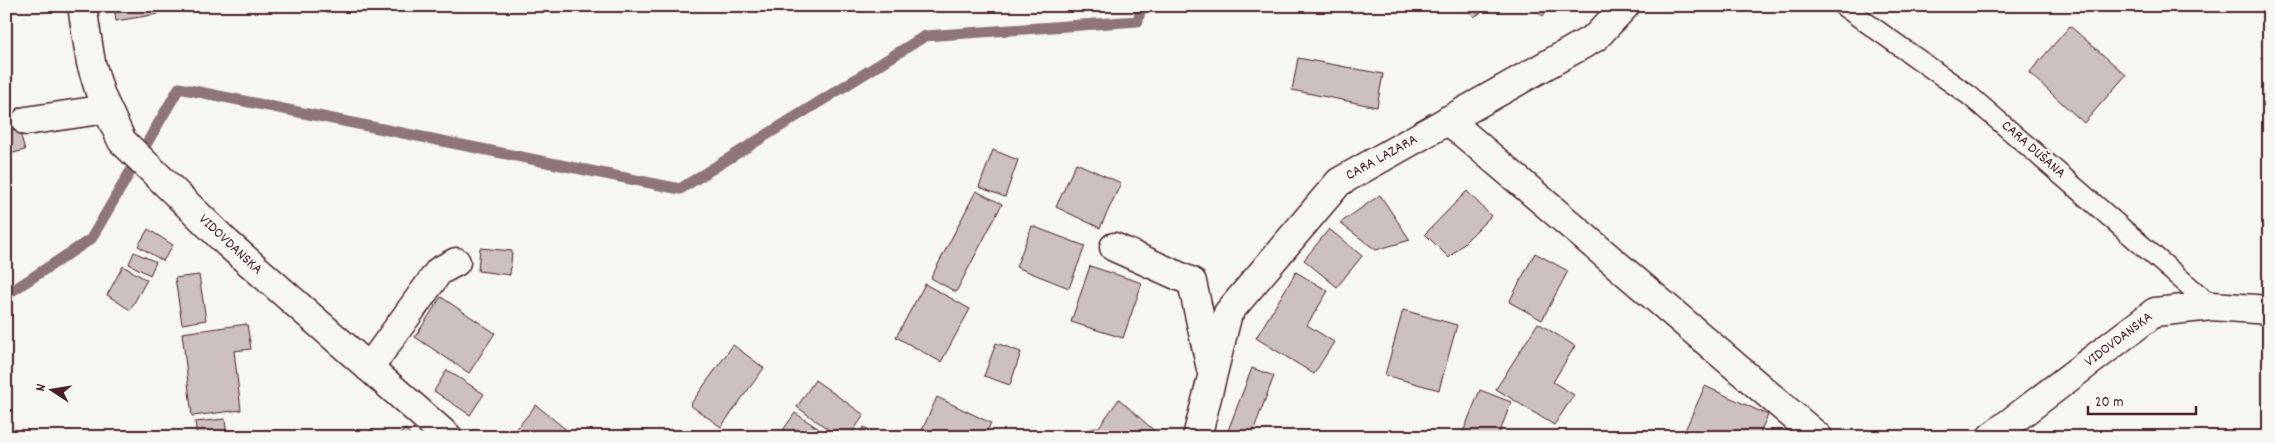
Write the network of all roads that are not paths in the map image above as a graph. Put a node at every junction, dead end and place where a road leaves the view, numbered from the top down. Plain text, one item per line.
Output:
1 (82, 6) edge
2 (1625, 6) edge
3 (1843, 6) edge
4 (107, 109) junction
5 (1448, 120) junction
6 (26, 121) dead end
7 (1114, 247) dead end
8 (456, 262) dead end
9 (2212, 306) junction
10 (2269, 310) edge
11 (368, 368) junction
12 (1213, 375) junction
13 (448, 437) edge
14 (1197, 437) edge
15 (1818, 437) edge
16 (1991, 437) edge

1 - 4 street, VIDOVDANSKA
2 - 5 street, CARA LAZARA
3 - 9 lane, CARA DUŠANA
4 - 6 street
4 - 11 street, VIDOVDANSKA
5 - 12 street, CARA LAZARA
5 - 15 street
7 - 12 street
8 - 11 street
9 - 10 street, VIDOVDANSKA
9 - 16 street, VIDOVDANSKA
11 - 13 street, VIDOVDANSKA
12 - 14 street, CARA LAZARA

